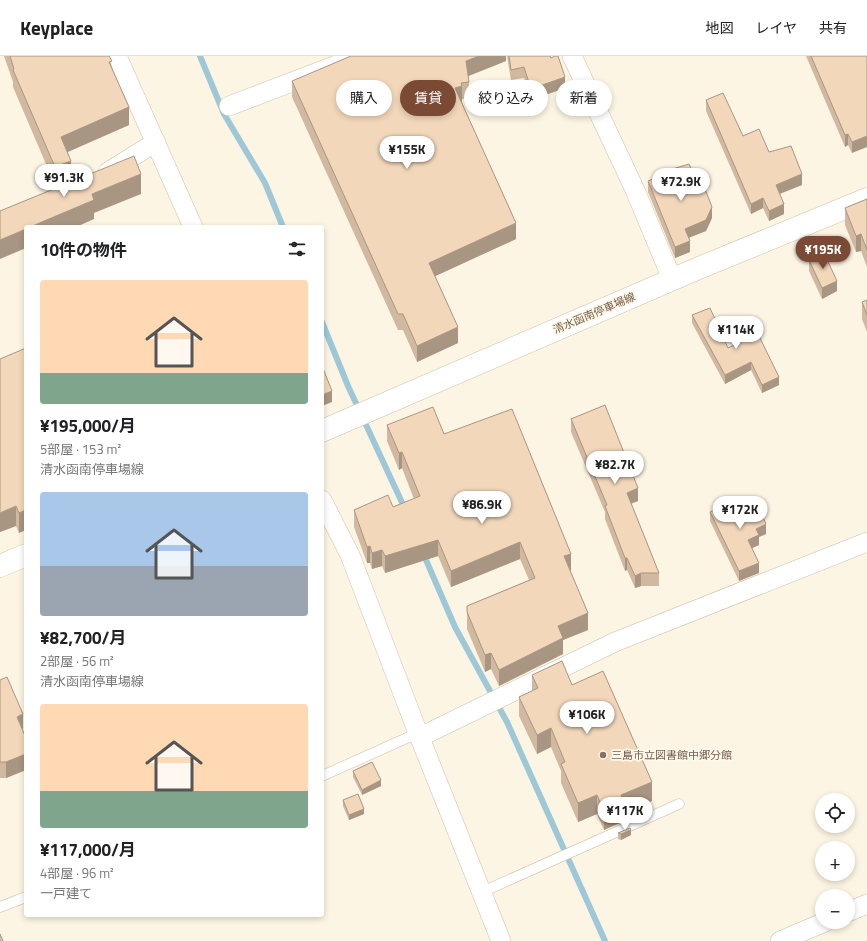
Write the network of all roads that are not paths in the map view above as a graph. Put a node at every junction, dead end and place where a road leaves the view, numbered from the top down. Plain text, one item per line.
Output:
1 (117, 56) edge
2 (360, 56) edge
3 (572, 56) edge
4 (229, 106) dead end
5 (156, 142) junction
6 (90, 182) edge
7 (867, 199) edge
8 (192, 225) edge
9 (672, 279) junction
10 (324, 431) edge
11 (324, 504) edge
12 (867, 542) edge
13 (24, 556) edge
14 (0, 566) edge
15 (419, 735) junction
16 (324, 775) edge
17 (679, 804) dead end
18 (482, 892) junction
19 (24, 898) edge
20 (867, 904) edge
21 (0, 907) edge
22 (855, 909) edge
23 (815, 926) edge
24 (501, 941) edge
25 (780, 941) edge

1 - 5 street
2 - 4 street
3 - 9 street
5 - 6 street
5 - 8 street
7 - 9 main road, 清水函南停車場線
9 - 10 main road, 清水函南停車場線
11 - 15 street
12 - 15 street
13 - 14 main road
15 - 16 lane
15 - 18 street
17 - 18 lane
18 - 24 street
19 - 21 lane
20 - 22 street
23 - 25 street

